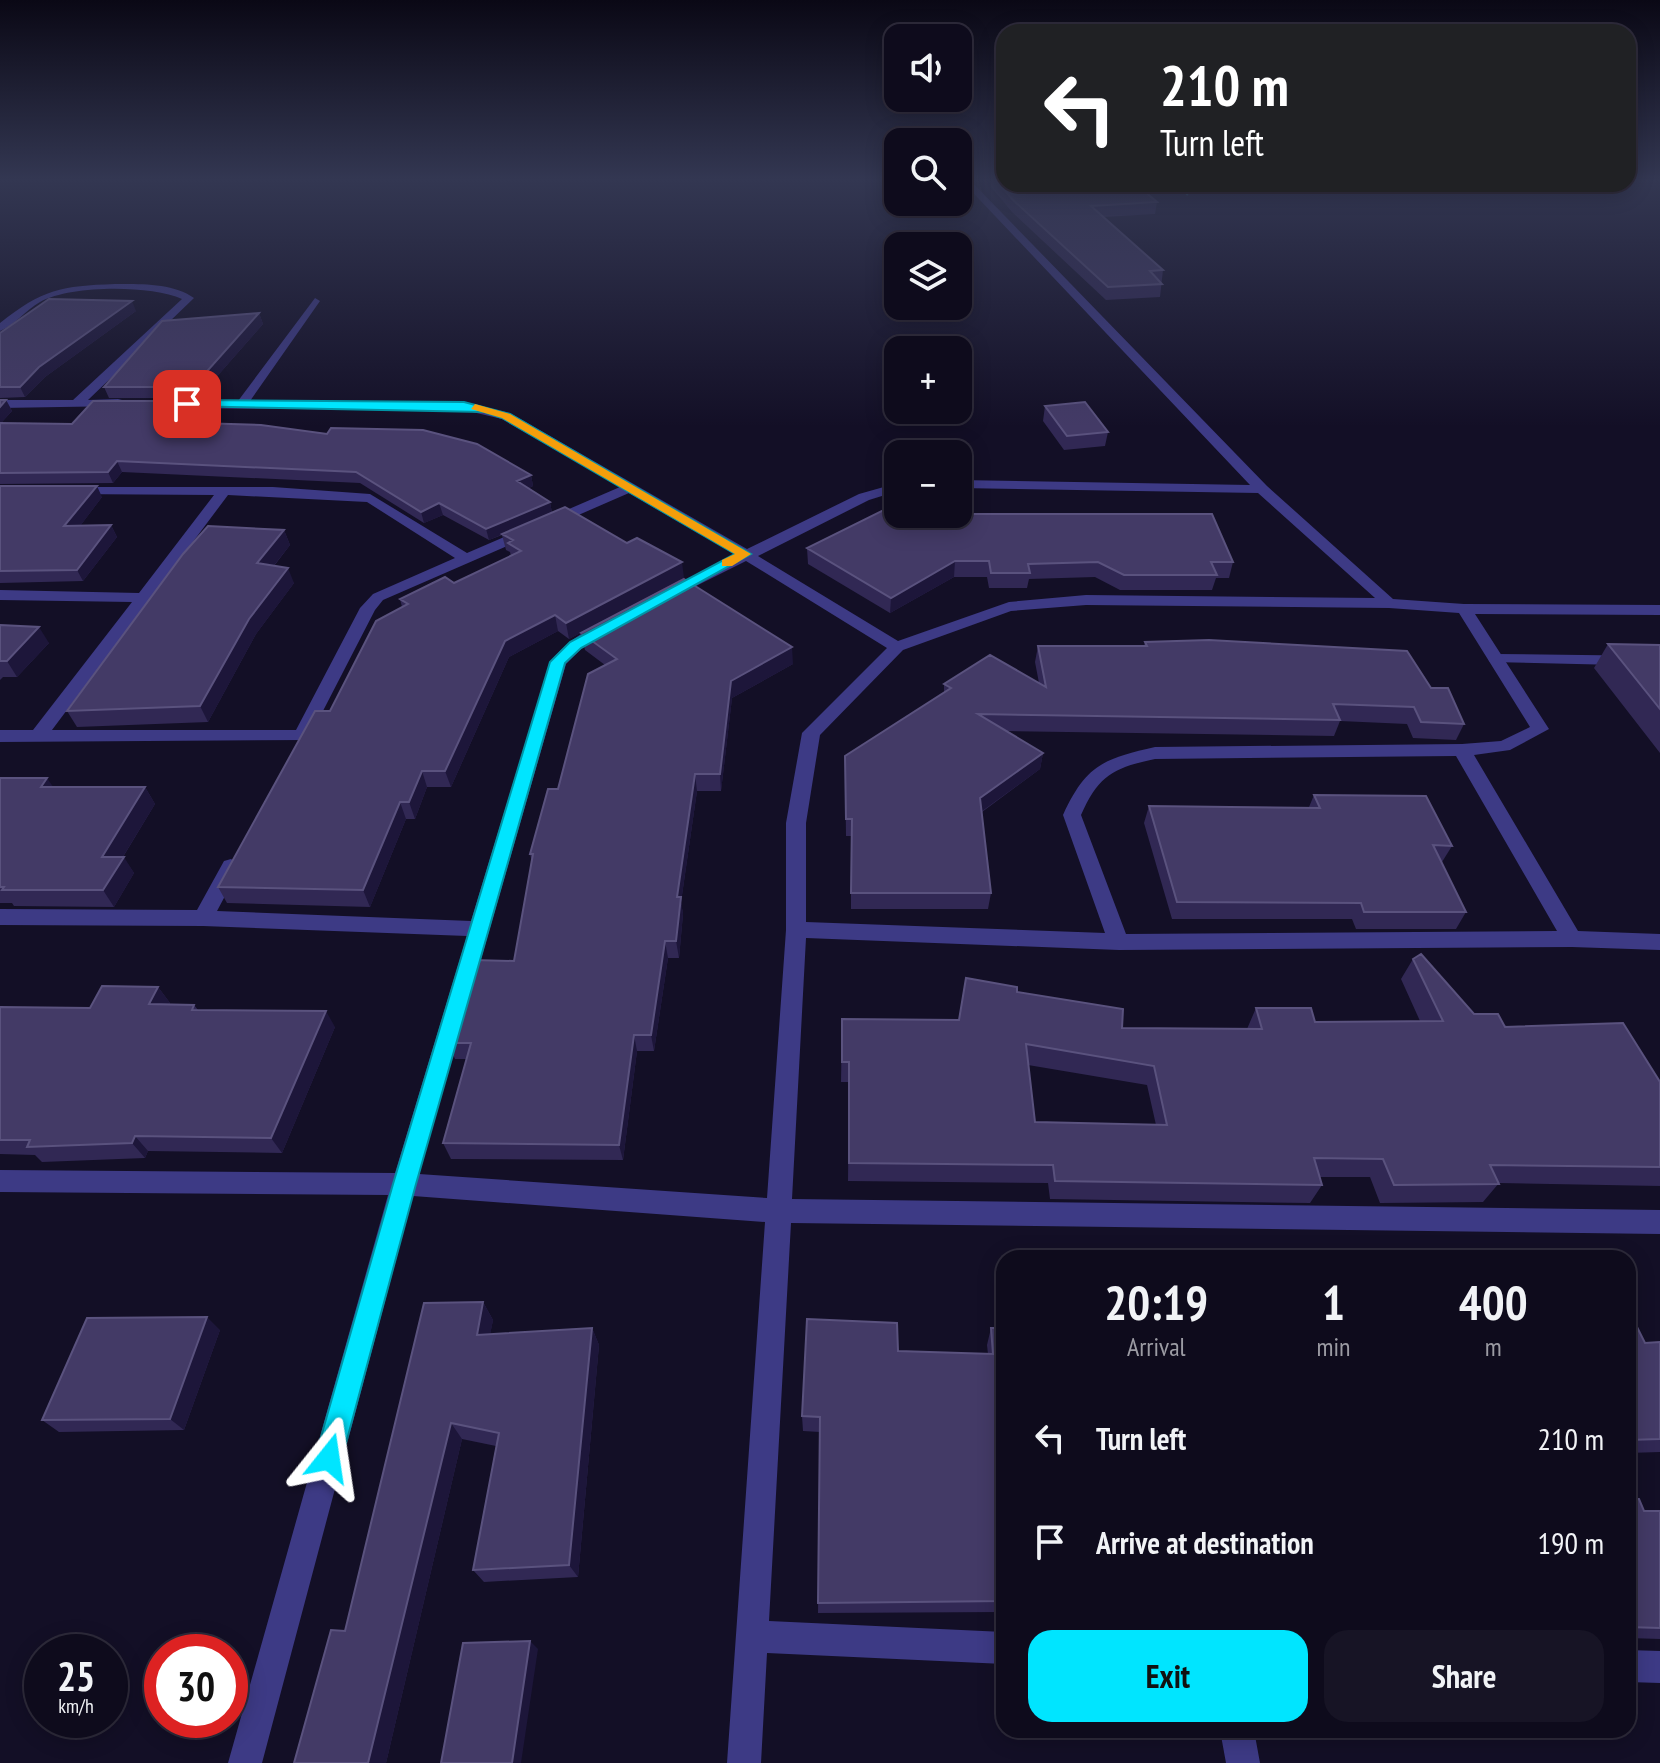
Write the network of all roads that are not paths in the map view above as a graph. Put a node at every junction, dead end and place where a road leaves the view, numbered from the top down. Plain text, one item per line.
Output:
1 (1044, 262) edge
2 (315, 301) dead end
3 (0, 328) edge
4 (77, 403) junction
5 (0, 404) edge
6 (242, 404) junction
7 (972, 484) edge
8 (629, 488) junction
9 (1262, 489) junction
10 (64, 491) edge
11 (884, 491) edge
12 (223, 493) junction
13 (745, 554) junction
14 (464, 557) junction
15 (0, 595) edge
16 (140, 598) junction
17 (1389, 603) junction
18 (1464, 609) junction
19 (1660, 610) edge
20 (897, 647) junction
21 (1496, 659) junction
22 (1660, 661) edge
23 (0, 736) edge
24 (38, 736) junction
25 (1462, 750) junction
26 (241, 848) edge
27 (0, 917) edge
28 (203, 918) junction
29 (478, 929) junction
30 (796, 930) junction
31 (1572, 939) junction
32 (1119, 942) junction
33 (1660, 942) edge
34 (0, 1181) edge
35 (404, 1184) junction
36 (777, 1211) junction
37 (1660, 1222) edge
38 (754, 1636) junction
39 (996, 1648) edge
40 (1636, 1666) edge
41 (1660, 1667) edge
42 (1238, 1738) edge
43 (245, 1763) edge
44 (744, 1763) edge
45 (1243, 1763) edge

1 - 9 street
2 - 6 street
3 - 4 street
4 - 5 street
4 - 6 street
6 - 8 street
7 - 9 street
8 - 13 street
8 - 14 street
9 - 17 street
10 - 12 street
11 - 13 street
12 - 14 street
12 - 16 street
13 - 20 street
13 - 29 street
14 - 24 street
15 - 16 street
16 - 24 street
17 - 18 street
17 - 20 street
18 - 19 street
18 - 21 street
20 - 30 street
21 - 22 street
21 - 25 street
23 - 24 street
25 - 31 street
25 - 32 street
26 - 28 street
27 - 28 street
28 - 29 street
29 - 35 street
30 - 32 street
30 - 36 street
31 - 32 street
31 - 33 street
34 - 35 street
35 - 36 street
35 - 43 street
36 - 37 street
36 - 38 street
38 - 39 street
38 - 44 street
40 - 41 street
42 - 45 street

